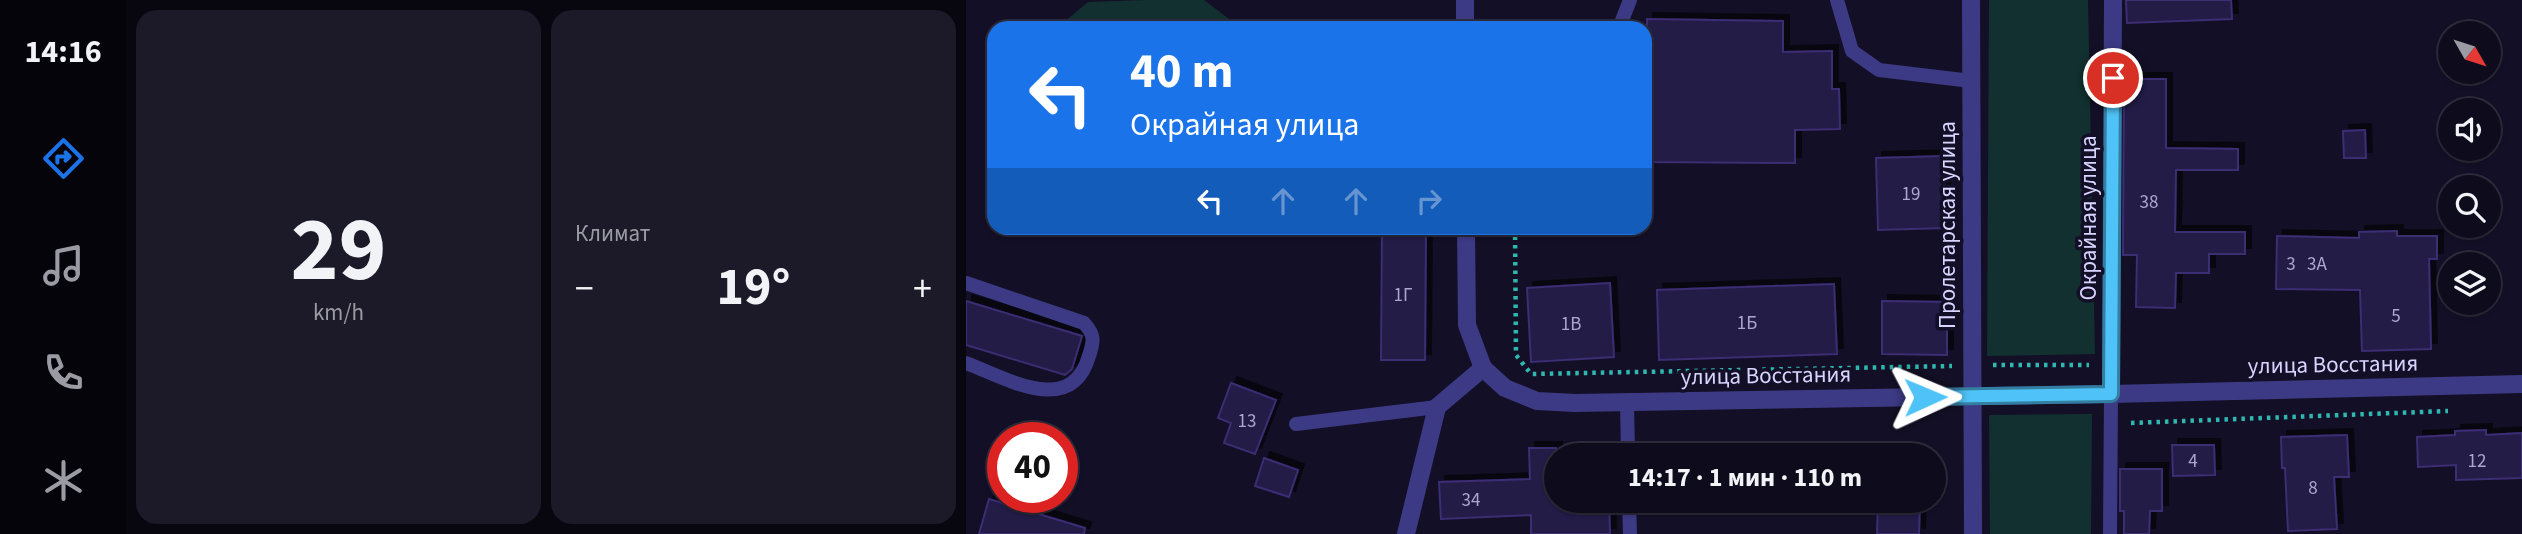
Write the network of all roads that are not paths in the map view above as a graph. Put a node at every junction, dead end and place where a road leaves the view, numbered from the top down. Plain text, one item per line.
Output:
1 (1465, 0) edge
2 (1630, 0) edge
3 (1837, 0) edge
4 (1971, 0) edge
5 (2113, 0) edge
6 (1465, 21) edge
7 (1622, 21) edge
8 (1971, 80) junction
9 (1466, 235) edge
10 (966, 284) edge
11 (966, 363) edge
12 (1483, 369) junction
13 (2522, 384) edge
14 (2111, 394) junction
15 (1973, 396) junction
16 (1627, 402) junction
17 (1437, 407) junction
18 (1296, 424) dead end
19 (1628, 443) edge
20 (1629, 513) edge
21 (1406, 534) edge
22 (1630, 534) edge
23 (1973, 534) edge
24 (2110, 534) edge

1 - 6 street
2 - 7 lane
3 - 8 lane
4 - 8 street, Пролетарская улица
5 - 14 street, Окрайная улица
8 - 15 street, Пролетарская улица
9 - 12 street
10 - 11 lane
12 - 16 street, улица Восстания
12 - 17 street
13 - 14 street, улица Восстания
14 - 15 street, улица Восстания
14 - 24 lane
15 - 16 street, улица Восстания
15 - 23 street, Пролетарская улица
16 - 19 lane
17 - 18 lane
17 - 21 street
20 - 22 lane

